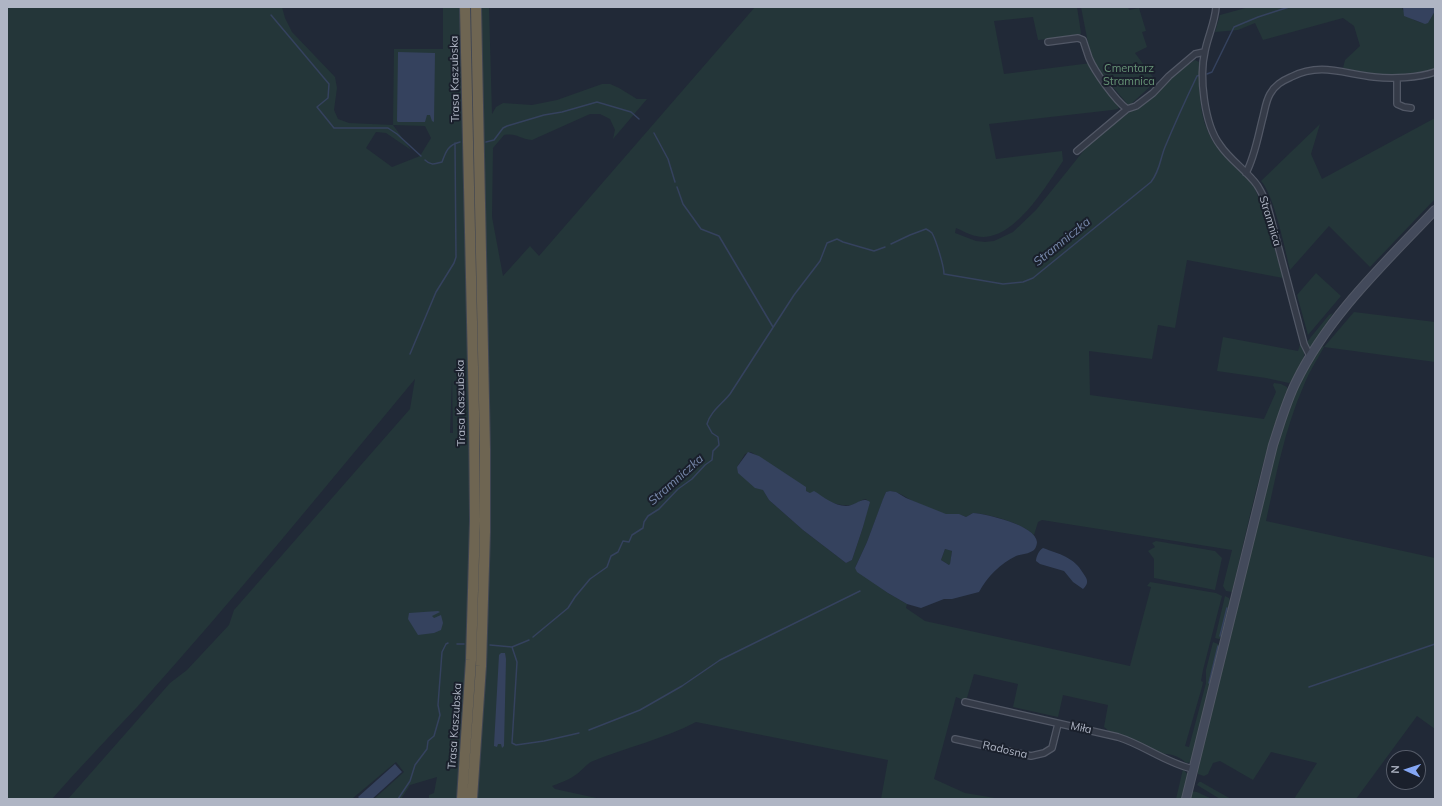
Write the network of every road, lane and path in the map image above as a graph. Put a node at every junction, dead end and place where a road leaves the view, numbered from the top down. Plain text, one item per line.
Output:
1 (465, 7) edge
2 (476, 7) edge
3 (1216, 7) edge
4 (1048, 42) dead end
5 (1204, 52) junction
6 (1435, 72) edge
7 (1397, 78) junction
8 (1411, 108) dead end
9 (1127, 109) junction
10 (1077, 151) dead end
11 (1246, 173) junction
12 (1435, 210) edge
13 (1310, 356) junction
14 (965, 702) dead end
15 (1058, 724) junction
16 (955, 739) dead end
17 (1193, 769) junction
18 (462, 799) edge
19 (472, 799) edge
20 (1186, 799) edge

1 - 18 highway, Trasa Kaszubska
2 - 19 highway, Trasa Kaszubska
3 - 5 street, Stramnica
4 - 9 street
5 - 9 street
5 - 11 street, Stramnica
6 - 7 street
7 - 8 street
7 - 11 street
9 - 10 street
11 - 13 street, Stramnica
12 - 13 main road
13 - 17 main road
14 - 15 street, Miła
15 - 16 street, Radosna
15 - 17 street, Miła
17 - 20 main road

